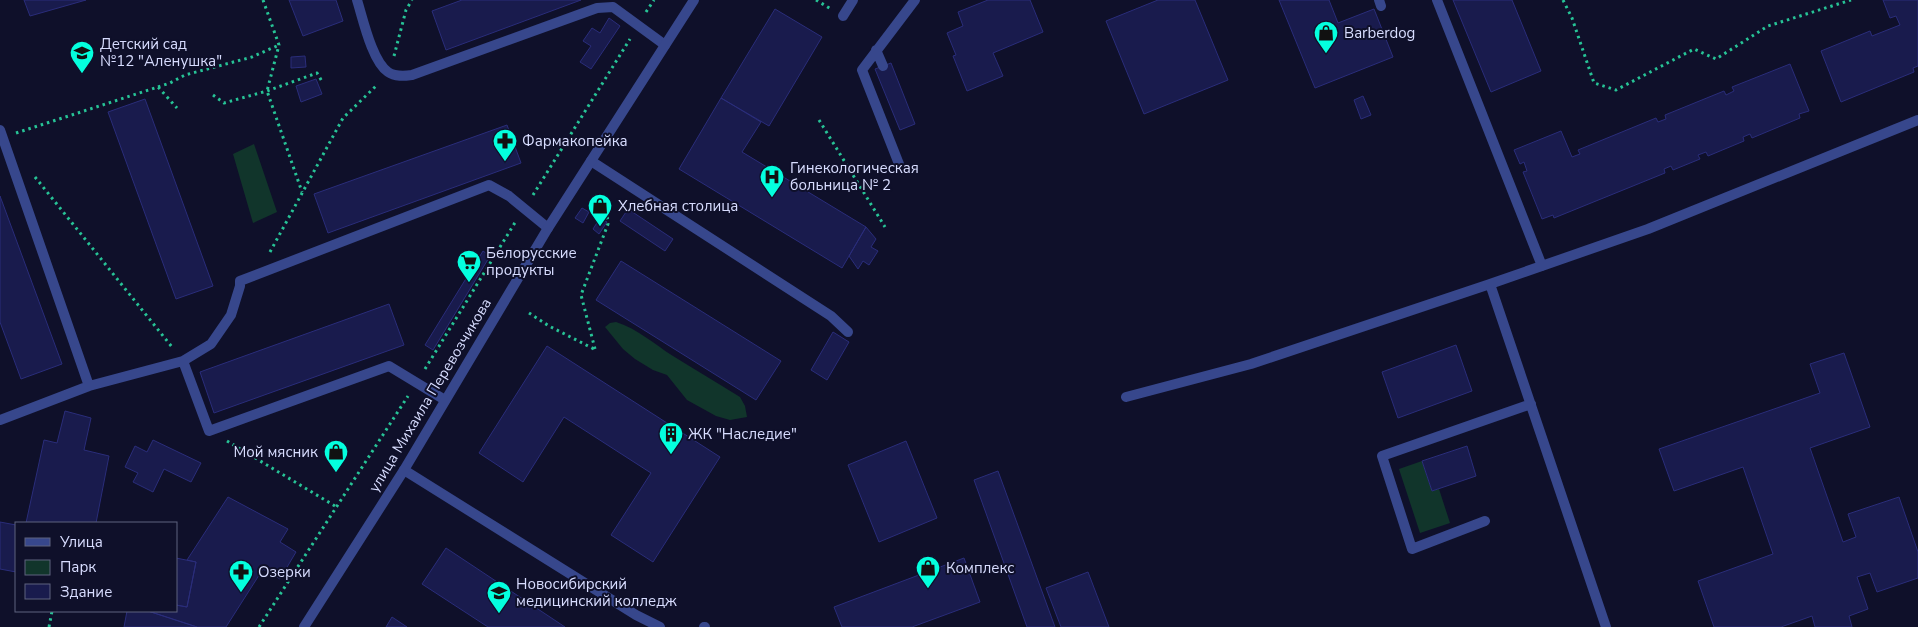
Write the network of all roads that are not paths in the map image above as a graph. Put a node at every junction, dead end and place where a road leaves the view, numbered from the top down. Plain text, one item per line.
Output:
1 (357, 0) edge
2 (694, 0) edge
3 (853, 0) edge
4 (915, 0) edge
5 (1437, 0) edge
6 (843, 16) dead end
7 (665, 45) junction
8 (876, 50) junction
9 (883, 66) dead end
10 (1918, 120) edge
11 (1, 134) edge
12 (591, 161) junction
13 (899, 164) dead end
14 (548, 228) junction
15 (1542, 266) junction
16 (1490, 284) junction
17 (848, 332) dead end
18 (183, 361) junction
19 (89, 386) junction
20 (1126, 397) dead end
21 (445, 400) junction
22 (1531, 404) junction
23 (0, 420) edge
24 (404, 470) junction
25 (1485, 521) dead end
26 (304, 627) edge
27 (660, 627) edge
28 (1606, 627) edge

1 - 7 street
2 - 7 street, улица Михаила Перевозчикова
3 - 6 street
4 - 8 street
5 - 15 street
7 - 12 street, улица Михаила Перевозчикова
8 - 9 street
8 - 13 street
10 - 15 street
11 - 19 street
12 - 14 street, улица Михаила Перевозчикова
12 - 17 street
14 - 18 street
14 - 21 street, улица Михаила Перевозчикова
15 - 16 street
16 - 20 street
16 - 22 street
18 - 19 street
18 - 21 street
19 - 23 street
21 - 24 street, улица Михаила Перевозчикова
22 - 25 street
22 - 28 street
24 - 26 street, улица Михаила Перевозчикова
24 - 27 street

